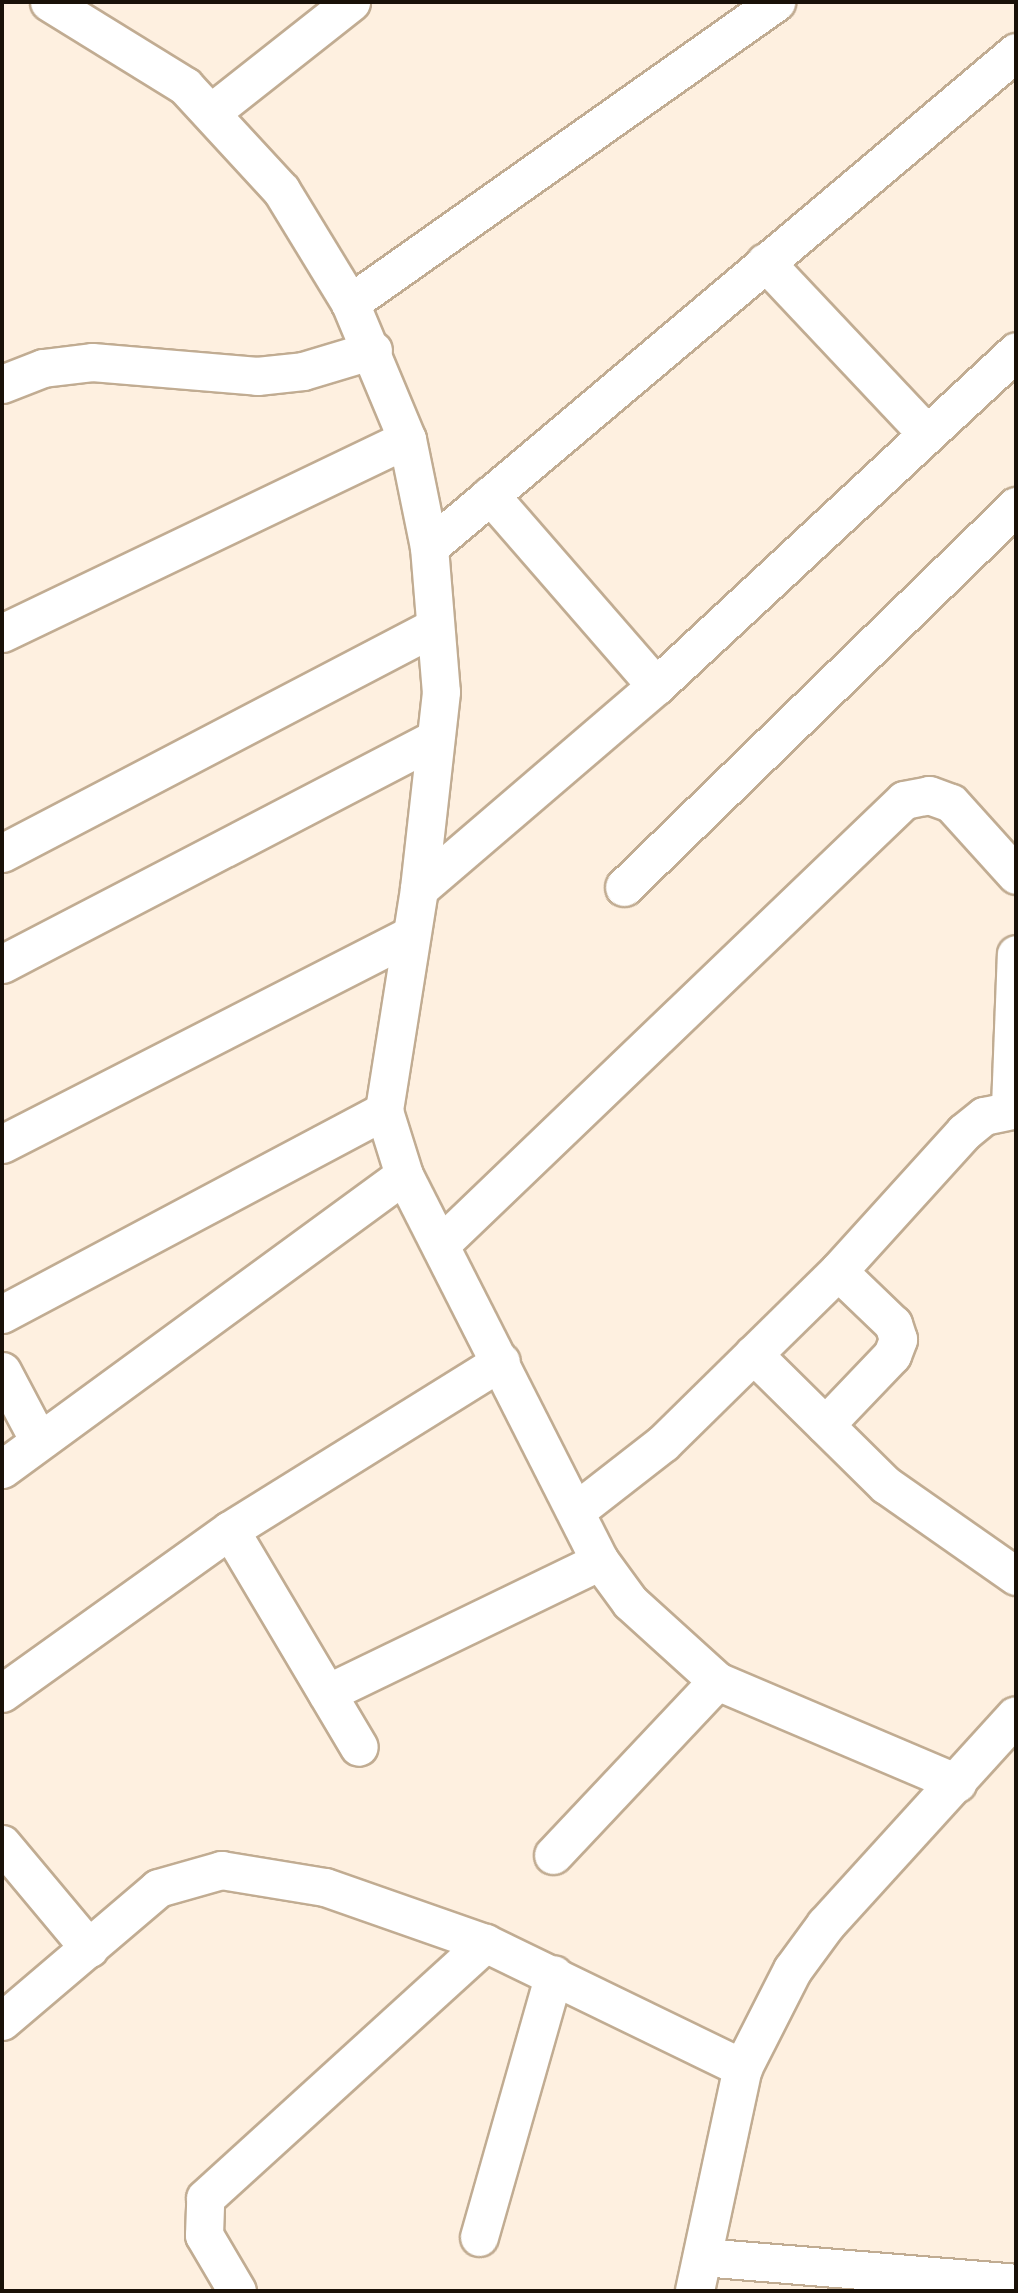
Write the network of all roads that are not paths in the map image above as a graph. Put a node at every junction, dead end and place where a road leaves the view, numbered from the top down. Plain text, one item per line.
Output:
1 (351, 2) edge
2 (776, 2) edge
3 (75, 8) edge
4 (1016, 52) edge
5 (213, 111) junction
6 (765, 262) junction
7 (351, 303) junction
8 (373, 350) junction
9 (1016, 351) edge
10 (2, 384) edge
11 (926, 433) junction
12 (407, 439) junction
13 (490, 495) junction
14 (1016, 506) edge
15 (429, 547) junction
16 (435, 626) junction
17 (2, 633) edge
18 (656, 687) junction
19 (434, 738) junction
20 (2, 853) edge
21 (1016, 875) edge
22 (624, 887) dead end
23 (419, 889) junction
24 (411, 935) junction
25 (1016, 954) edge
26 (2, 964) edge
27 (1013, 1108) edge
28 (384, 1111) junction
29 (2, 1144) edge
30 (404, 1175) junction
31 (441, 1244) junction
32 (838, 1271) junction
33 (2, 1314) edge
34 (753, 1354) junction
35 (501, 1361) junction
36 (2, 1371) edge
37 (825, 1425) junction
38 (39, 1441) junction
39 (2, 1469) edge
40 (577, 1510) junction
41 (230, 1530) junction
42 (600, 1561) junction
43 (1016, 1576) edge
44 (717, 1681) junction
45 (2, 1693) edge
46 (327, 1693) junction
47 (1016, 1716) edge
48 (359, 1747) dead end
49 (957, 1783) junction
50 (2, 1844) edge
51 (553, 1856) dead end
52 (485, 1943) junction
53 (89, 1948) junction
54 (554, 1974) junction
55 (2, 2021) edge
56 (743, 2068) junction
57 (479, 2237) dead end
58 (699, 2274) edge
59 (1016, 2283) edge
60 (237, 2291) edge

1 - 5 street
2 - 7 street
3 - 5 street
4 - 6 street
5 - 7 street
6 - 11 street
6 - 13 street
7 - 8 street
8 - 10 street
8 - 12 street
9 - 11 street
11 - 18 street
12 - 15 street
12 - 17 street
13 - 15 street
13 - 18 street
14 - 22 street
15 - 16 street
16 - 19 street
16 - 20 street
18 - 23 street
19 - 23 street
19 - 26 street
21 - 31 street
23 - 24 street
24 - 28 street
24 - 29 street
25 - 27 street
27 - 32 street
28 - 30 street
28 - 33 street
30 - 31 street
30 - 38 street
31 - 35 street
32 - 34 street
32 - 37 street
34 - 37 street
34 - 40 street
35 - 40 street
35 - 41 street
36 - 38 street
37 - 43 street
38 - 39 street
40 - 42 street
41 - 45 street
41 - 46 street
42 - 44 street
42 - 46 street
44 - 49 street
44 - 51 street
46 - 48 street
47 - 49 highway
49 - 56 highway
50 - 53 street
52 - 53 street
52 - 54 street
52 - 60 street
53 - 55 street
54 - 56 street
54 - 57 street
56 - 58 highway
58 - 59 street

